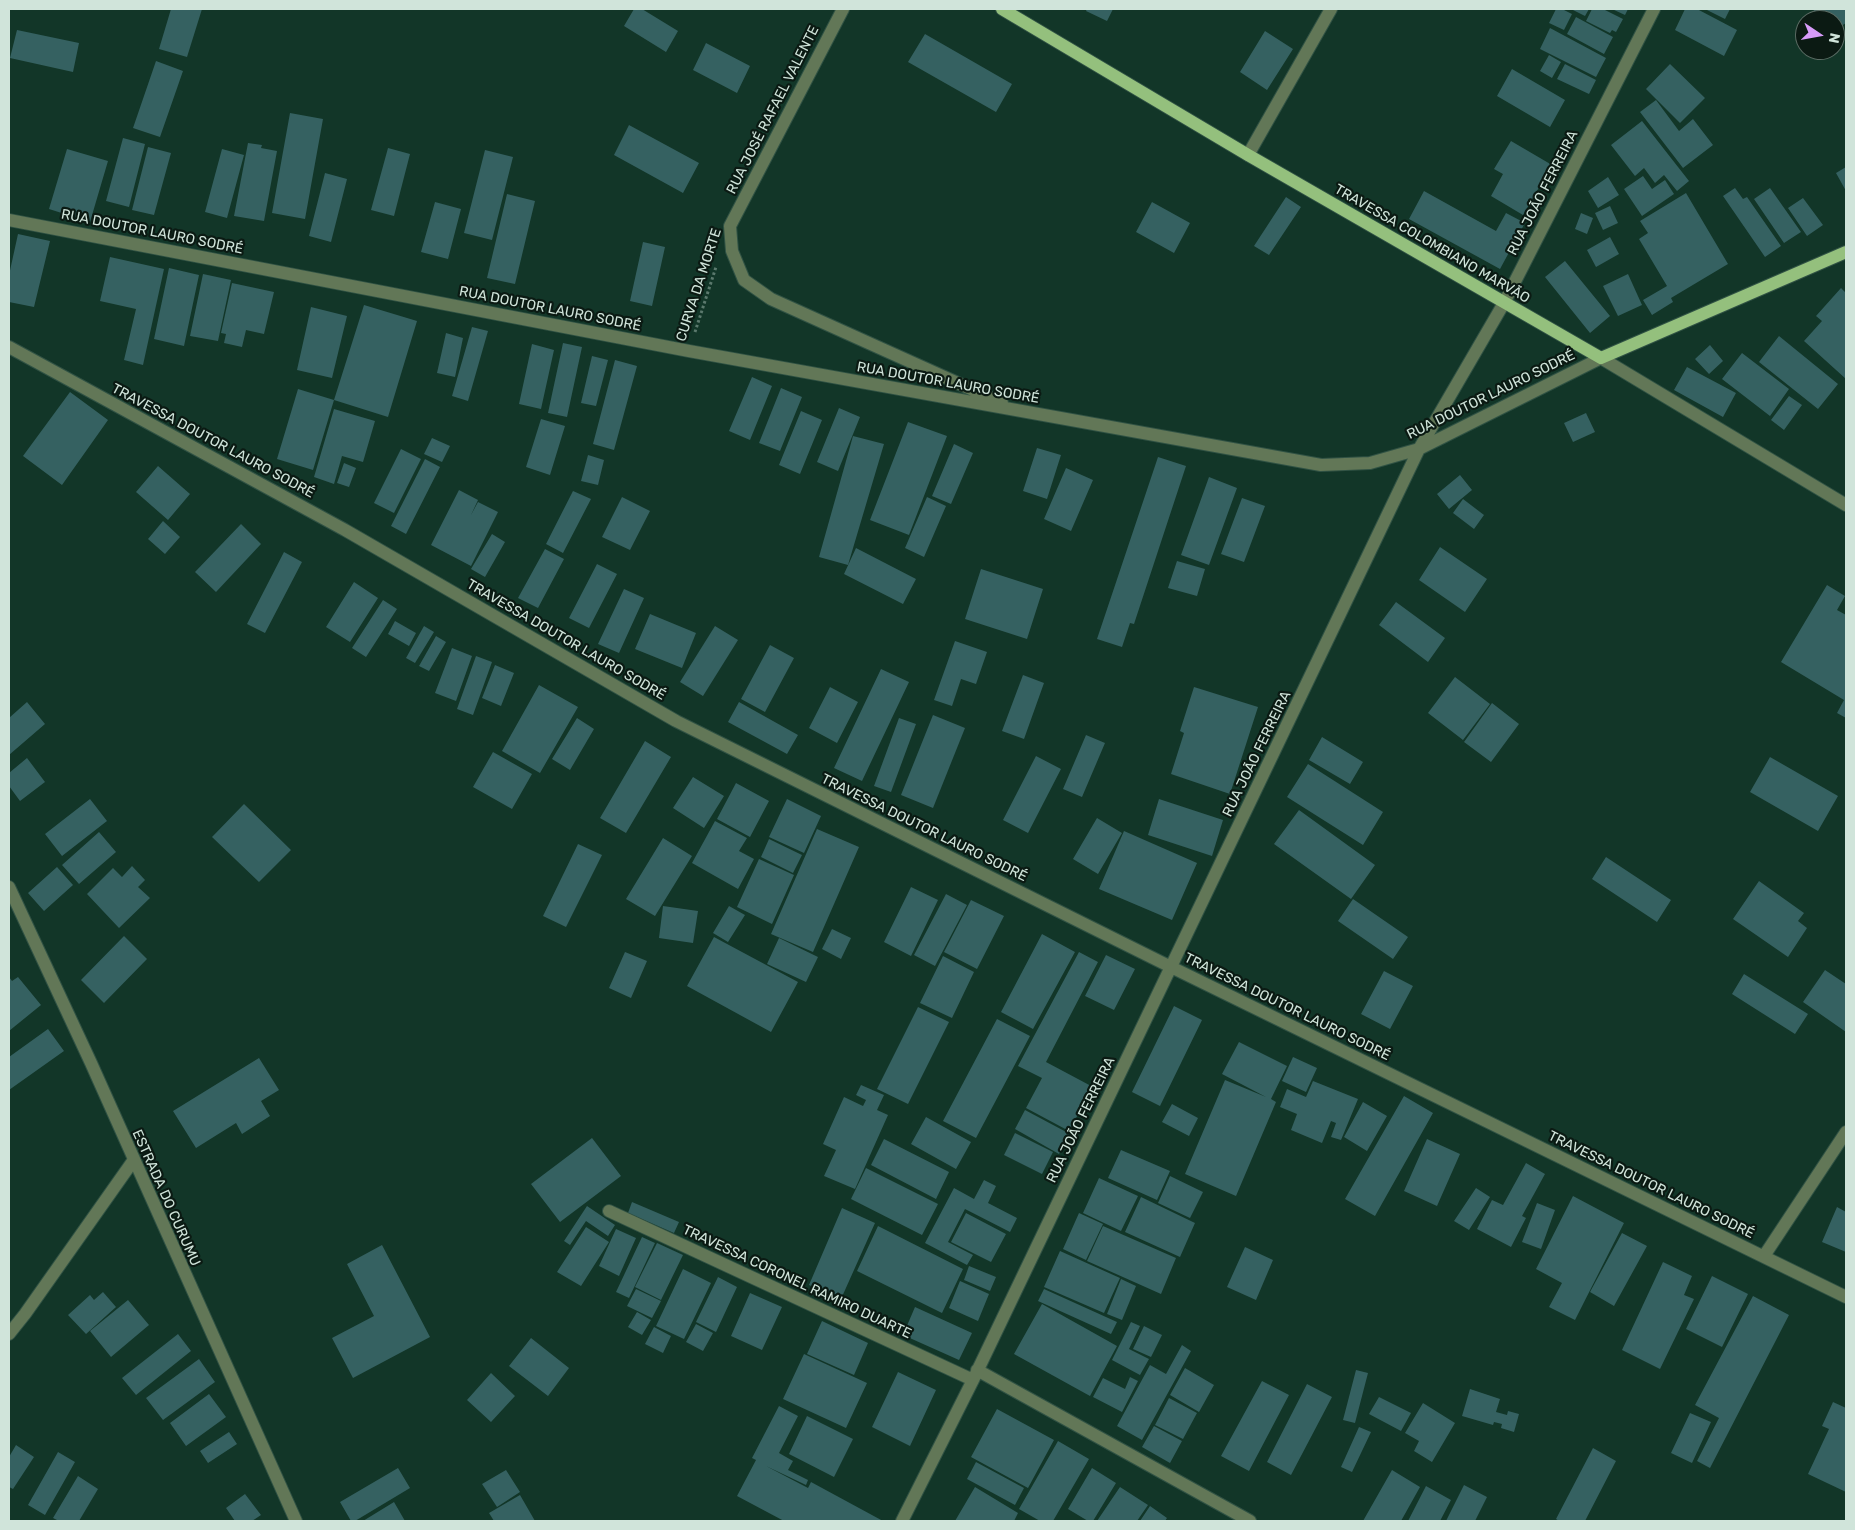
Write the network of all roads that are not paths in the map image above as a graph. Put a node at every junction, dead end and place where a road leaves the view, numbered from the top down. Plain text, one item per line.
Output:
1 (843, 9) edge
2 (1002, 9) edge
3 (1332, 9) edge
4 (1654, 9) edge
5 (1248, 156) junction
6 (9, 220) edge
7 (1846, 252) edge
8 (1504, 302) junction
9 (9, 347) edge
10 (1601, 358) junction
11 (1019, 411) junction
12 (1419, 449) junction
13 (1846, 505) edge
14 (9, 887) edge
15 (1172, 967) junction
16 (1846, 1132) edge
17 (133, 1161) junction
18 (609, 1211) dead end
19 (1764, 1256) junction
20 (1846, 1297) edge
21 (9, 1334) edge
22 (975, 1375) junction
23 (296, 1521) edge
24 (902, 1521) edge
25 (1250, 1521) edge

1 - 11 street, RUA JOSÉ RAFAEL VALENTE
2 - 5 main road, TRAVESSA COLOMBIANO MARVÃO
3 - 5 street
4 - 8 street, RUA JOÃO FERREIRA
5 - 8 main road, TRAVESSA COLOMBIANO MARVÃO
6 - 11 street, RUA DOUTOR LAURO SODRÉ
7 - 10 main road, RUA DOUTOR LAURO SODRÉ
8 - 10 main road, TRAVESSA COLOMBIANO MARVÃO
8 - 12 street, RUA JOÃO FERREIRA
9 - 15 street, TRAVESSA DOUTOR LAURO SODRÉ
10 - 12 street, RUA DOUTOR LAURO SODRÉ
10 - 13 street, TRAVESSA COLOMBIANO MARVÃO
11 - 12 street, RUA DOUTOR LAURO SODRÉ
12 - 15 street, RUA JOÃO FERREIRA
14 - 17 street, ESTRADA DO CURUMU
15 - 19 street, TRAVESSA DOUTOR LAURO SODRÉ
15 - 22 street, RUA JOÃO FERREIRA
16 - 19 street
17 - 21 street
17 - 23 street, ESTRADA DO CURUMU
18 - 22 street, TRAVESSA CORONEL RAMIRO DUARTE
19 - 20 street, TRAVESSA DOUTOR LAURO SODRÉ
22 - 24 street, RUA JOÃO FERREIRA
22 - 25 street, TRAVESSA CORONEL RAMIRO DUARTE

